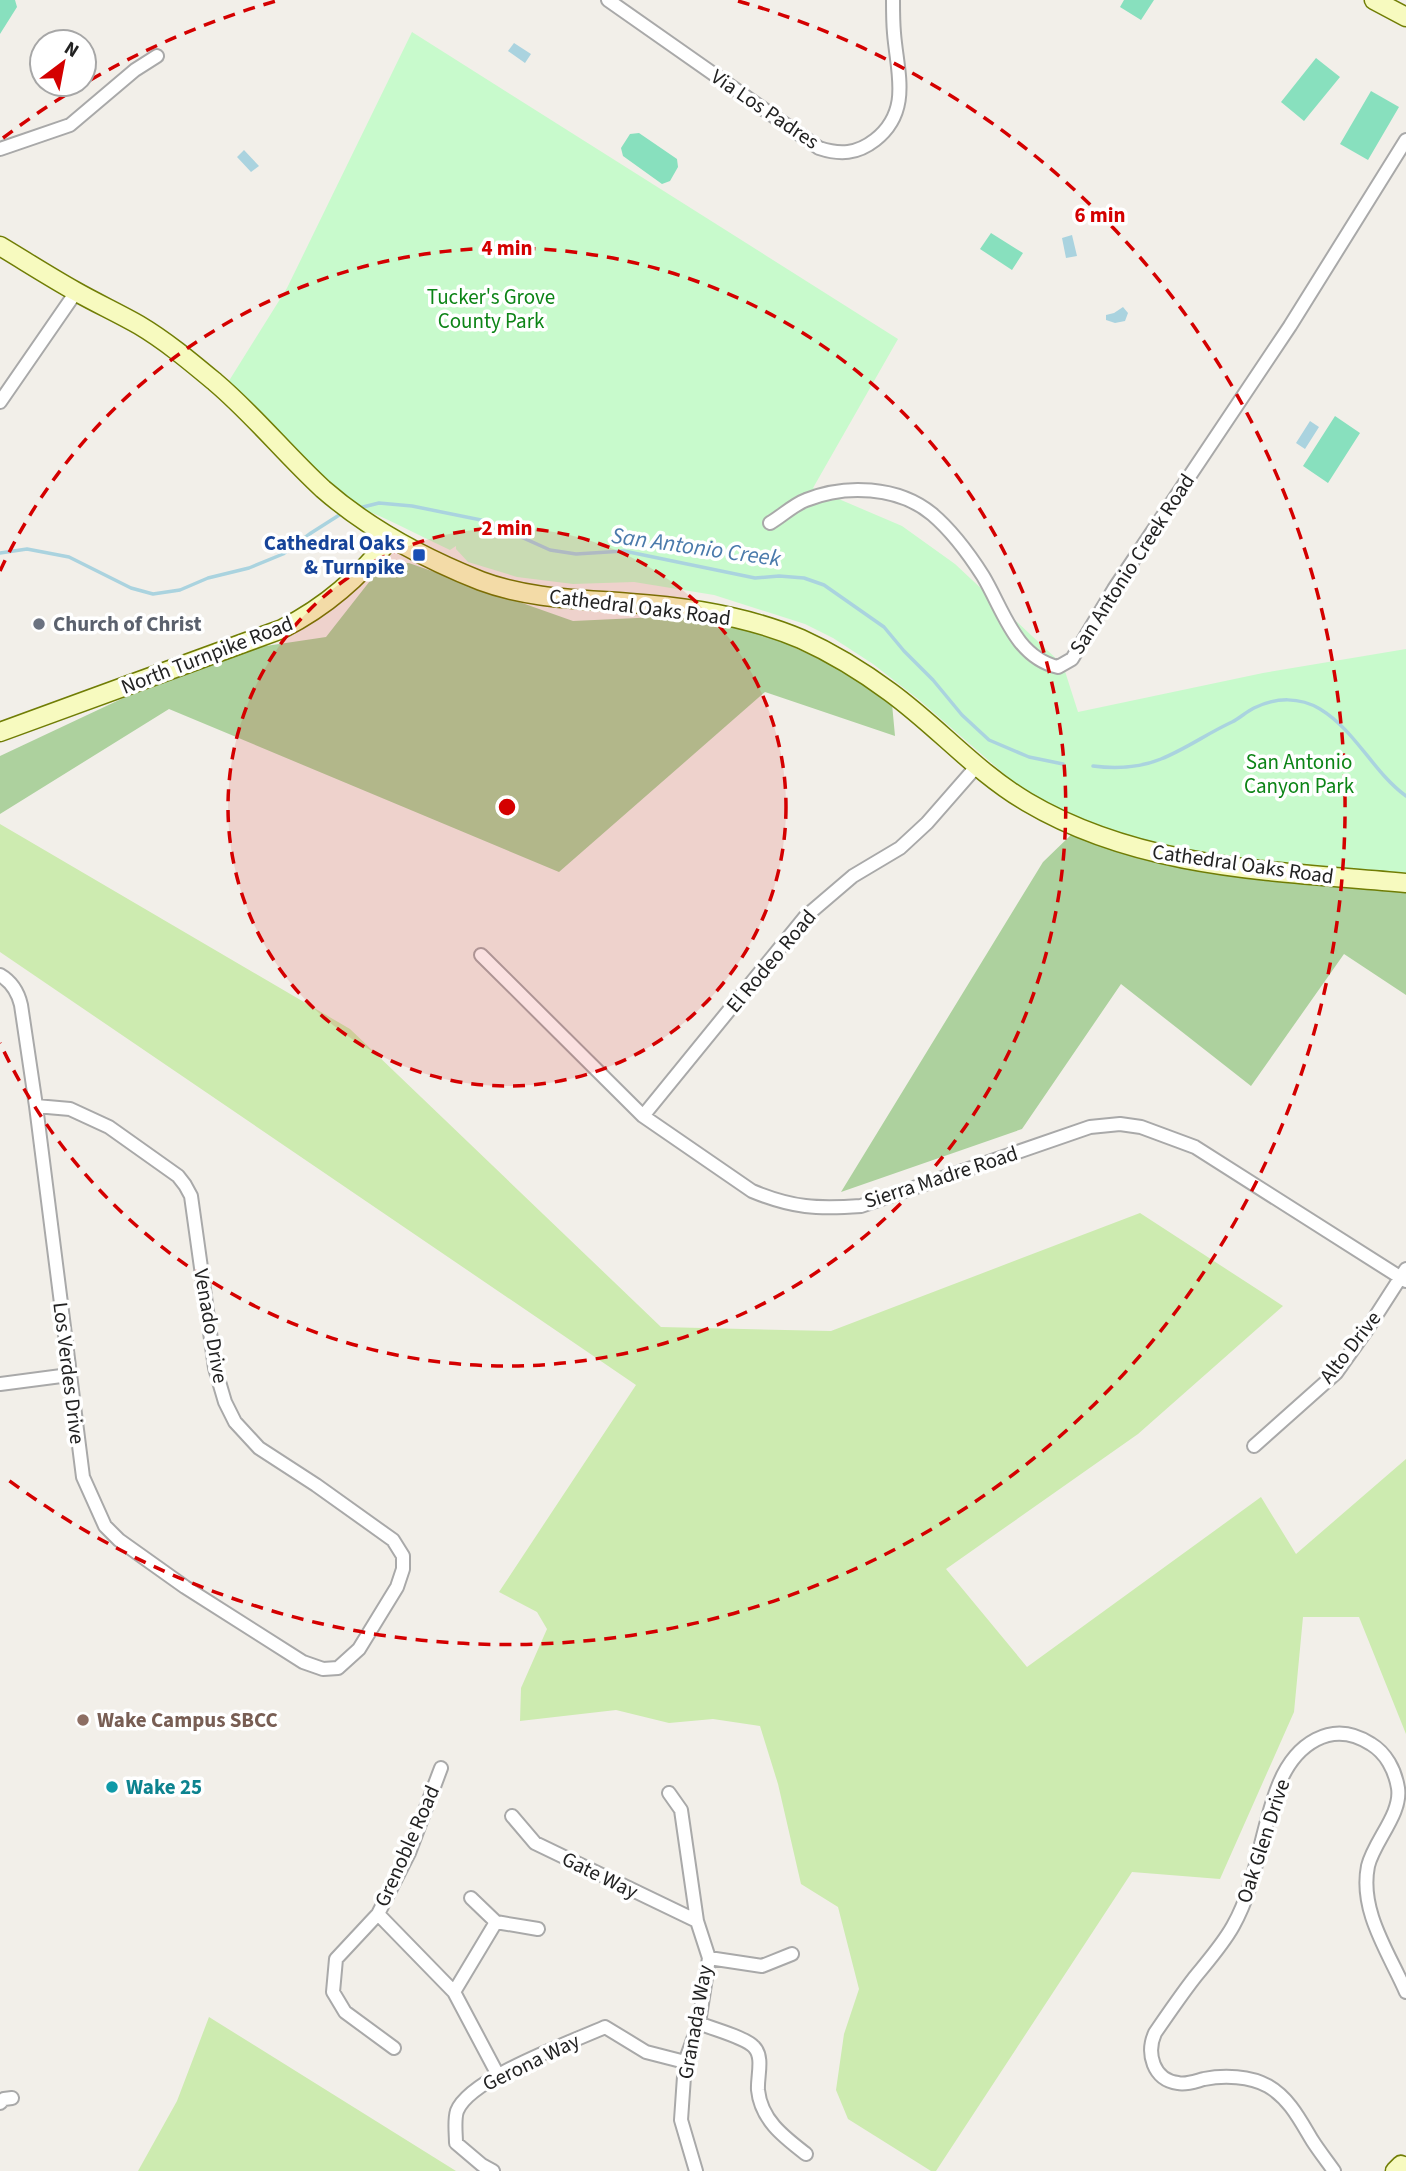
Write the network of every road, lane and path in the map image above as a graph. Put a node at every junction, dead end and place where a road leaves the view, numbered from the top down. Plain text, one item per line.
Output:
1 (608, 0) edge
2 (893, 0) edge
3 (1374, 0) edge
4 (1398, 9) edge
5 (157, 56) dead end
6 (1406, 140) edge
7 (0, 149) edge
8 (0, 246) edge
9 (76, 292) junction
10 (0, 402) edge
11 (770, 523) dead end
12 (390, 539) junction
13 (0, 732) edge
14 (976, 767) junction
15 (1406, 883) edge
16 (481, 955) dead end
17 (4, 977) edge
18 (36, 1106) junction
19 (643, 1116) junction
20 (1404, 1276) edge
21 (69, 1375) junction
22 (0, 1384) edge
23 (1254, 1446) dead end
24 (303, 1662) joint
25 (440, 1768) dead end
26 (669, 1793) dead end
27 (1401, 1804) edge
28 (512, 1816) dead end
29 (471, 1898) dead end
30 (378, 1914) junction
31 (697, 1921) junction
32 (496, 1922) junction
33 (538, 1929) dead end
34 (792, 1954) dead end
35 (709, 1958) junction
36 (454, 1992) junction
37 (1406, 1992) edge
38 (699, 2023) junction
39 (394, 2048) dead end
40 (685, 2062) junction
41 (498, 2075) junction
42 (806, 2154) dead end
43 (493, 2171) edge
44 (696, 2171) edge
45 (1334, 2171) edge

1 - 2 street, Via Los Padres
3 - 4 main road
5 - 7 street
6 - 11 street, San Antonio Creek Road
8 - 9 main road, Cathedral Oaks Road
9 - 10 street
9 - 12 main road, Cathedral Oaks Road
12 - 13 main road, North Turnpike Road
12 - 14 main road, Cathedral Oaks Road
14 - 15 main road, Cathedral Oaks Road
14 - 19 street, El Rodeo Road
16 - 19 street, Sierra Madre Road
17 - 18 street, Los Verdes Drive
18 - 21 street, Los Verdes Drive
18 - 24 street, Venado Drive
19 - 20 street, Sierra Madre Road
20 - 23 street, Alto Drive
21 - 22 street
21 - 24 street, Los Verdes Drive
25 - 30 street, Grenoble Road
26 - 31 street, Granada Way
27 - 37 street, Oak Glen Drive
27 - 45 street, Oak Glen Drive
28 - 31 street, Gate Way
29 - 32 street
30 - 36 street
30 - 39 street, Grenoble Road
31 - 35 street, Granada Way
32 - 33 street
32 - 36 street
34 - 35 street
35 - 38 street, Granada Way
36 - 41 street
38 - 40 street, Granada Way
38 - 42 street
40 - 41 street, Gerona Way
40 - 44 street, Granada Way
41 - 43 street, Gerona Way

